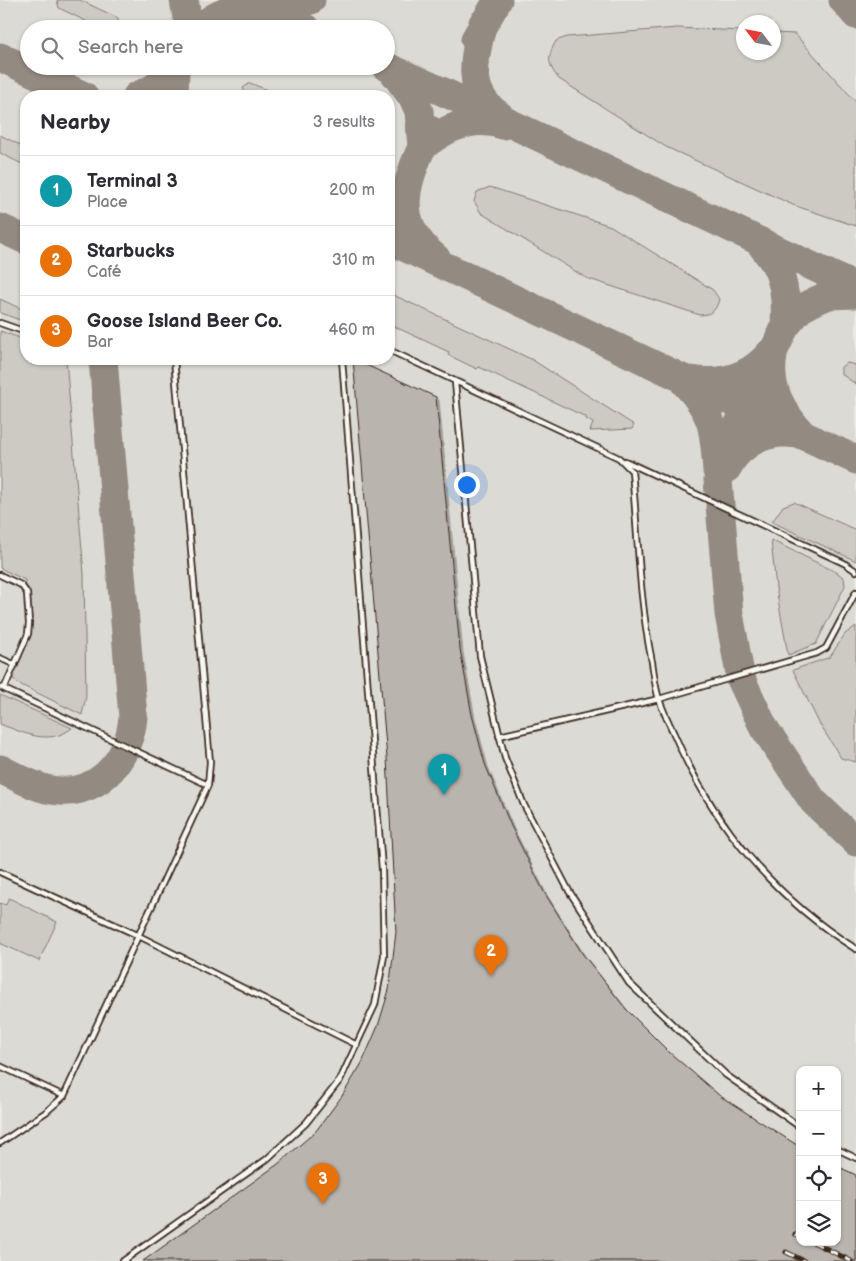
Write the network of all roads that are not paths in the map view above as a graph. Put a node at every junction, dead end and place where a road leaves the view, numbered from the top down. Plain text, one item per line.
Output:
1 (0, 323) edge
2 (20, 330) edge
3 (395, 353) edge
4 (175, 365) edge
5 (342, 365) edge
6 (455, 382) junction
7 (619, 458) junction
8 (856, 571) edge
9 (0, 574) edge
10 (856, 592) edge
11 (854, 603) edge
12 (0, 658) edge
13 (15, 665) junction
14 (2, 688) edge
15 (659, 699) junction
16 (499, 736) junction
17 (208, 786) junction
18 (0, 872) edge
19 (138, 935) junction
20 (856, 949) edge
21 (357, 1045) junction
22 (0, 1066) edge
23 (64, 1096) junction
24 (796, 1124) edge
25 (0, 1143) edge
26 (841, 1151) edge
27 (856, 1158) edge
28 (123, 1261) edge

1 - 2 lane
3 - 6 lane
4 - 17 lane
5 - 21 lane
6 - 7 lane
6 - 16 lane
7 - 8 lane
7 - 15 lane
9 - 13 lane
10 - 11 lane
11 - 15 lane
12 - 13 lane
13 - 14 lane
14 - 17 lane
15 - 16 lane
15 - 20 lane
16 - 24 lane
17 - 19 lane
18 - 19 lane
19 - 21 lane
19 - 23 lane
21 - 28 lane
22 - 23 lane
23 - 25 lane
26 - 27 lane

